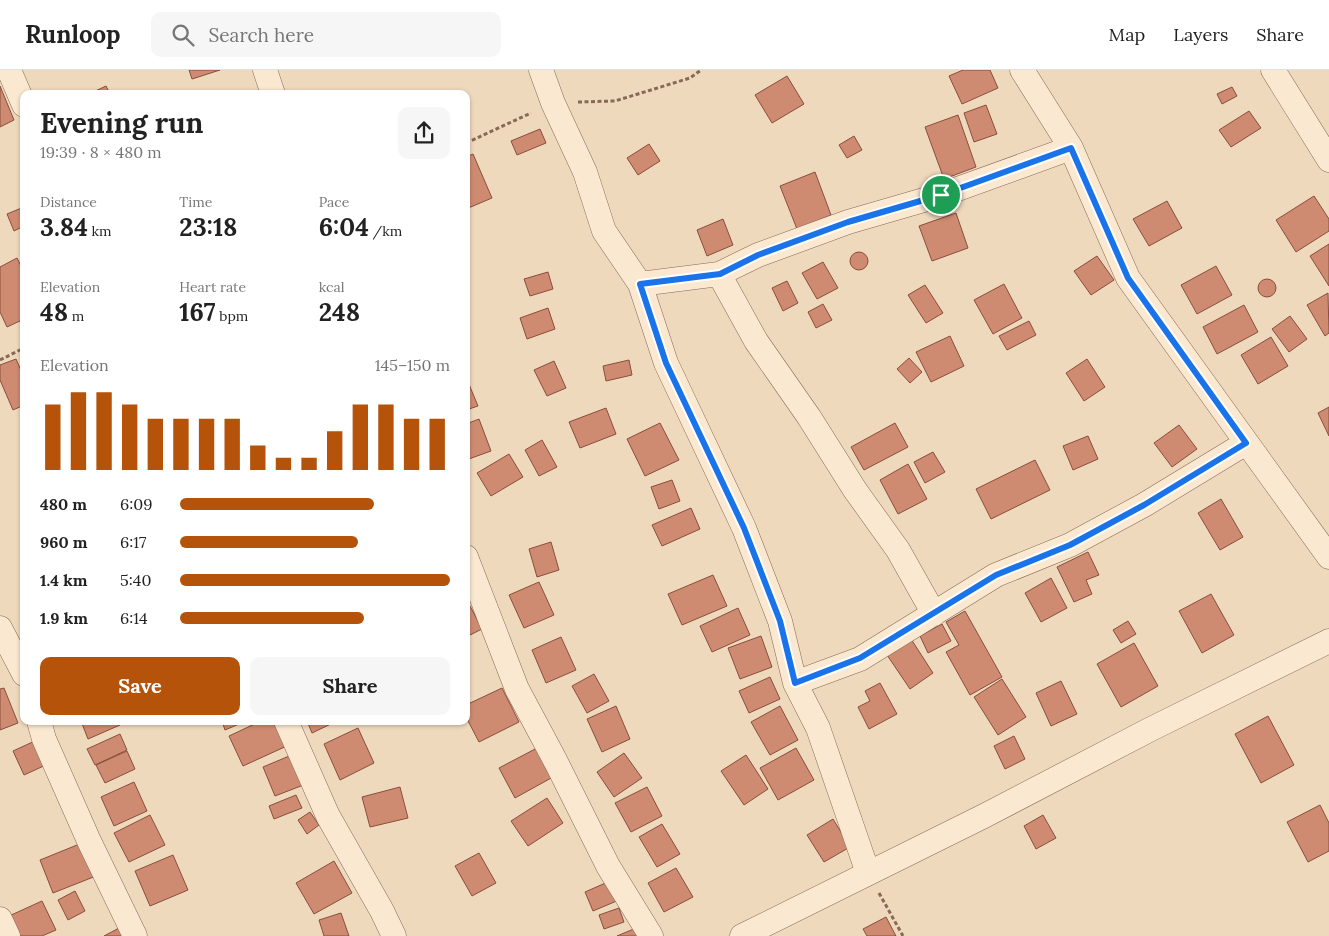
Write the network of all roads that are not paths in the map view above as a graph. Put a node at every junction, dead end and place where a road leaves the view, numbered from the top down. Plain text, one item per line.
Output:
1 (9, 70) edge
2 (264, 70) edge
3 (541, 70) edge
4 (1022, 70) edge
5 (1273, 70) edge
6 (272, 90) edge
7 (20, 96) edge
8 (1071, 148) junction
9 (1329, 160) edge
10 (720, 274) junction
11 (640, 284) junction
12 (1246, 443) junction
13 (1329, 557) edge
14 (470, 567) edge
15 (934, 614) junction
16 (0, 628) edge
17 (1329, 641) edge
18 (20, 666) edge
19 (795, 683) junction
20 (40, 725) edge
21 (288, 725) edge
22 (868, 873) junction
23 (0, 919) edge
24 (8, 936) edge
25 (135, 936) edge
26 (394, 936) edge
27 (651, 936) edge
28 (742, 936) edge

1 - 7 street
2 - 6 street
3 - 11 street
4 - 8 street
5 - 9 street
8 - 10 street
8 - 12 street
10 - 11 street
10 - 15 street
11 - 19 street
12 - 13 street
12 - 15 street
14 - 27 street
15 - 19 street
16 - 18 street
17 - 22 street
19 - 22 street
20 - 25 street
21 - 26 street
22 - 28 street
23 - 24 street

